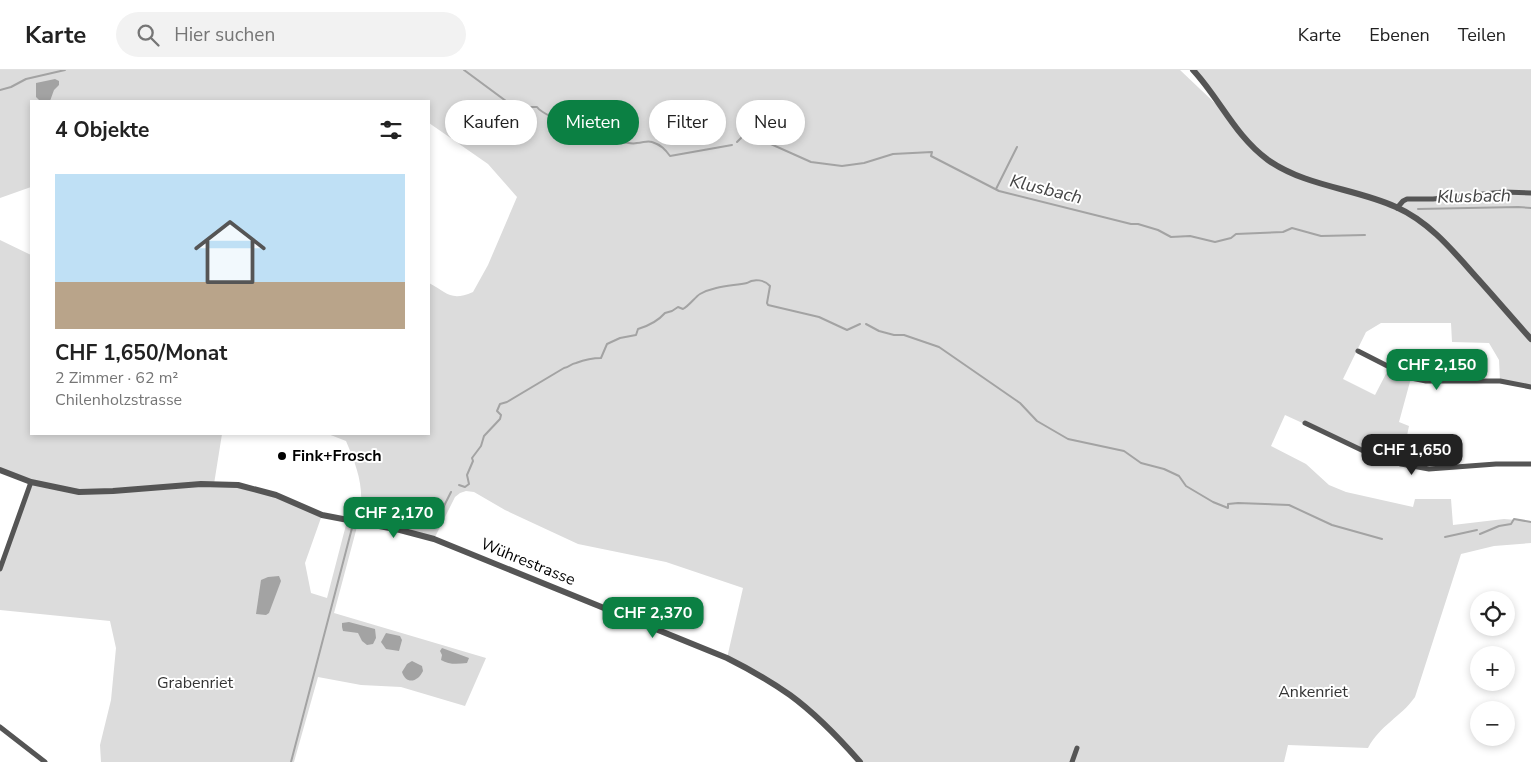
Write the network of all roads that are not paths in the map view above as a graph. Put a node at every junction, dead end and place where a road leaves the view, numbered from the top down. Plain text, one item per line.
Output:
1 (1192, 70) edge
2 (1531, 193) edge
3 (1397, 208) junction
4 (1531, 339) edge
5 (1358, 350) dead end
6 (1531, 387) edge
7 (1305, 423) dead end
8 (1531, 464) edge
9 (0, 470) edge
10 (31, 482) junction
11 (0, 568) edge
12 (0, 727) edge
13 (1077, 748) dead end
14 (45, 762) edge
15 (860, 762) edge
16 (1072, 762) edge

1 - 3 street
2 - 3 street
3 - 4 street
5 - 6 street
7 - 8 street
9 - 10 street, Wührestrasse
10 - 11 street
10 - 15 street, Wührestrasse
12 - 14 street
13 - 16 street

